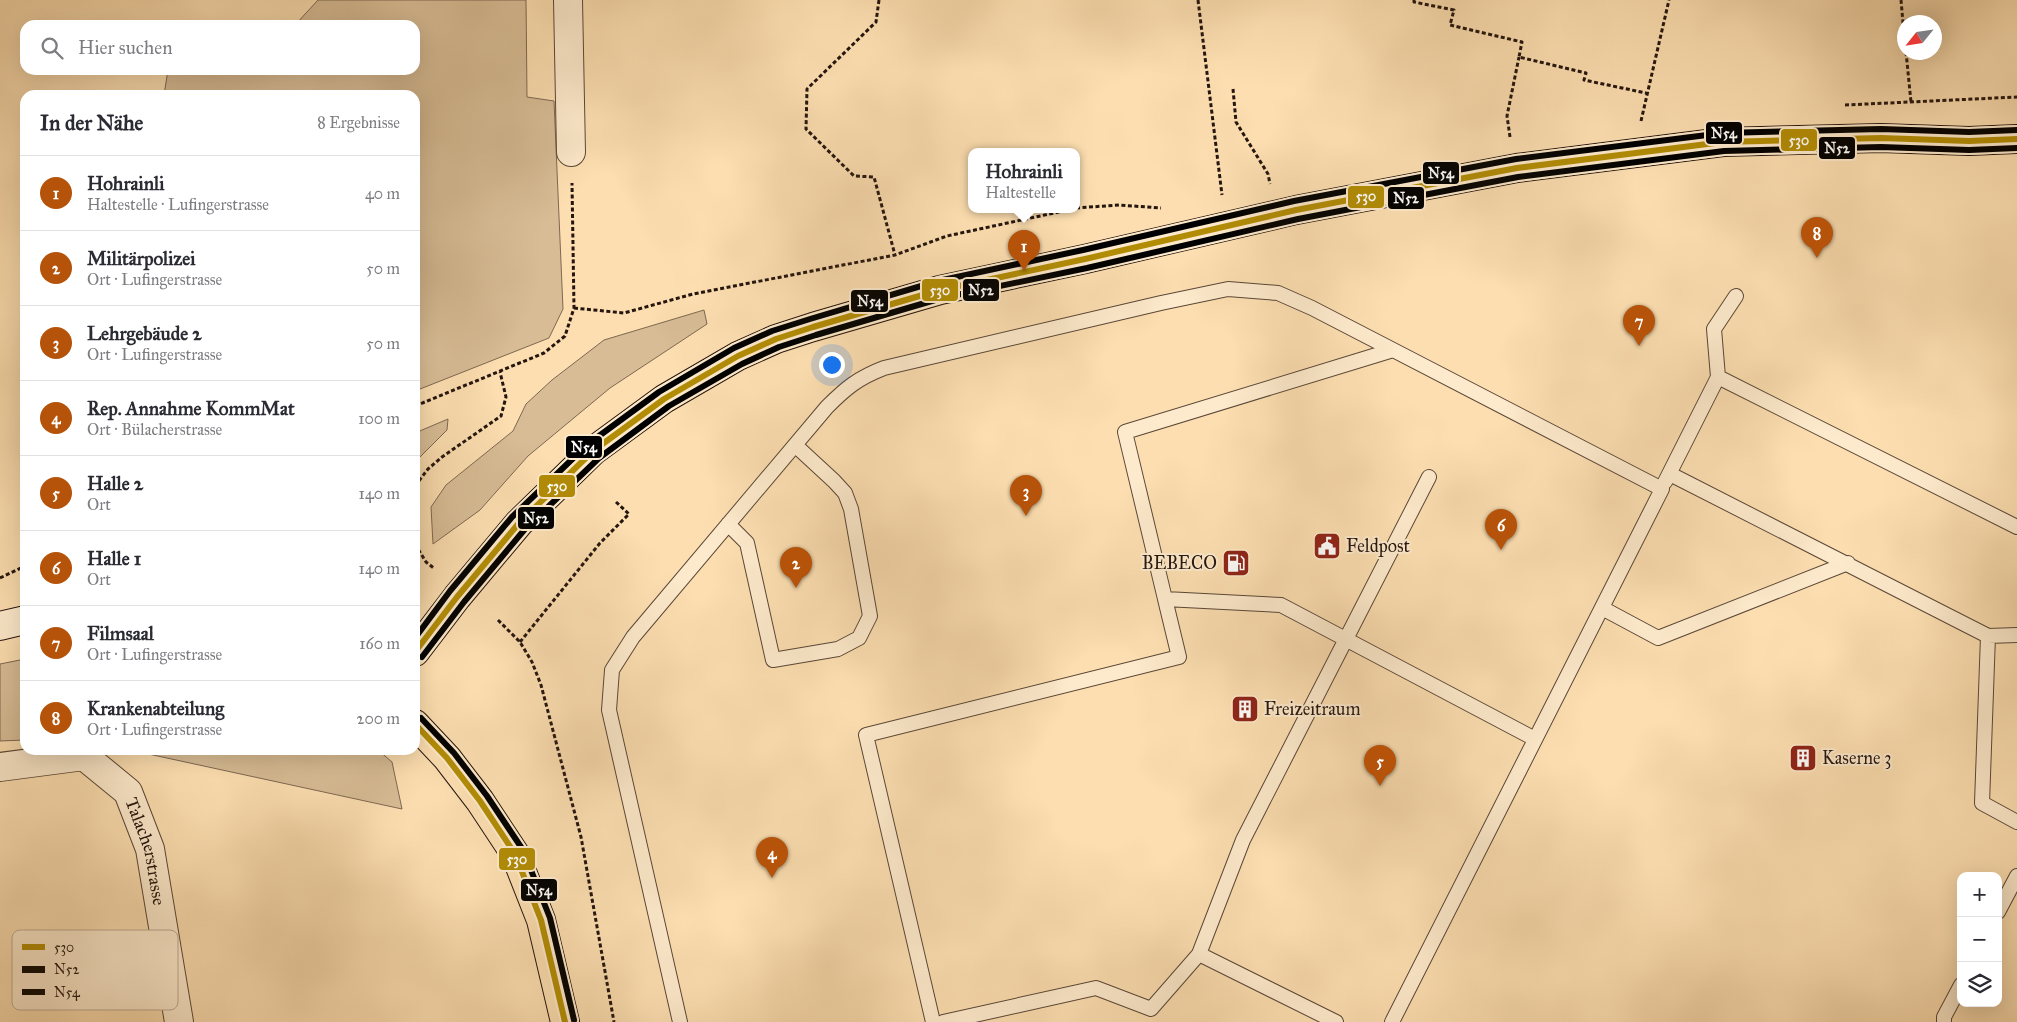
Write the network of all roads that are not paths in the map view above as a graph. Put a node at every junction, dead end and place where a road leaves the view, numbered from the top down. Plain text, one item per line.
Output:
1 (568, 0) edge
2 (2017, 139) edge
3 (571, 152) road end
4 (1736, 296) dead end
5 (1393, 350) junction
6 (1718, 377) junction
7 (794, 445) junction
8 (1670, 474) junction
9 (1429, 477) dead end
10 (1662, 490) junction
11 (728, 524) junction
12 (2017, 527) edge
13 (1848, 563) junction
14 (1165, 599) junction
15 (1602, 608) junction
16 (20, 621) edge
17 (0, 626) edge
18 (2017, 635) edge
19 (1988, 636) junction
20 (1346, 638) junction
21 (420, 645) edge
22 (420, 729) edge
23 (1535, 739) junction
24 (0, 767) edge
25 (2017, 822) edge
26 (2017, 876) edge
27 (2002, 904) edge
28 (164, 930) edge
29 (1198, 954) junction
30 (1957, 993) edge
31 (565, 1022) edge
32 (680, 1022) edge
33 (933, 1022) edge
34 (943, 1022) edge
35 (1336, 1022) edge
36 (1392, 1022) edge
37 (1944, 1022) edge

1 - 3 street
2 - 21 main road
4 - 6 lane
5 - 7 lane
5 - 10 lane
5 - 14 lane
6 - 8 lane
6 - 12 lane
7 - 11 lane
7 - 11 lane
8 - 10 lane
8 - 13 lane
9 - 20 lane
10 - 15 lane
11 - 32 lane
13 - 15 lane
13 - 19 lane
14 - 20 lane
14 - 33 lane
15 - 23 lane
16 - 17 street
18 - 19 lane
19 - 25 lane
20 - 23 lane
20 - 29 lane
22 - 31 main road
23 - 36 lane
24 - 28 street, Talacherstrasse
26 - 27 lane
29 - 34 lane
29 - 35 lane
30 - 37 lane

